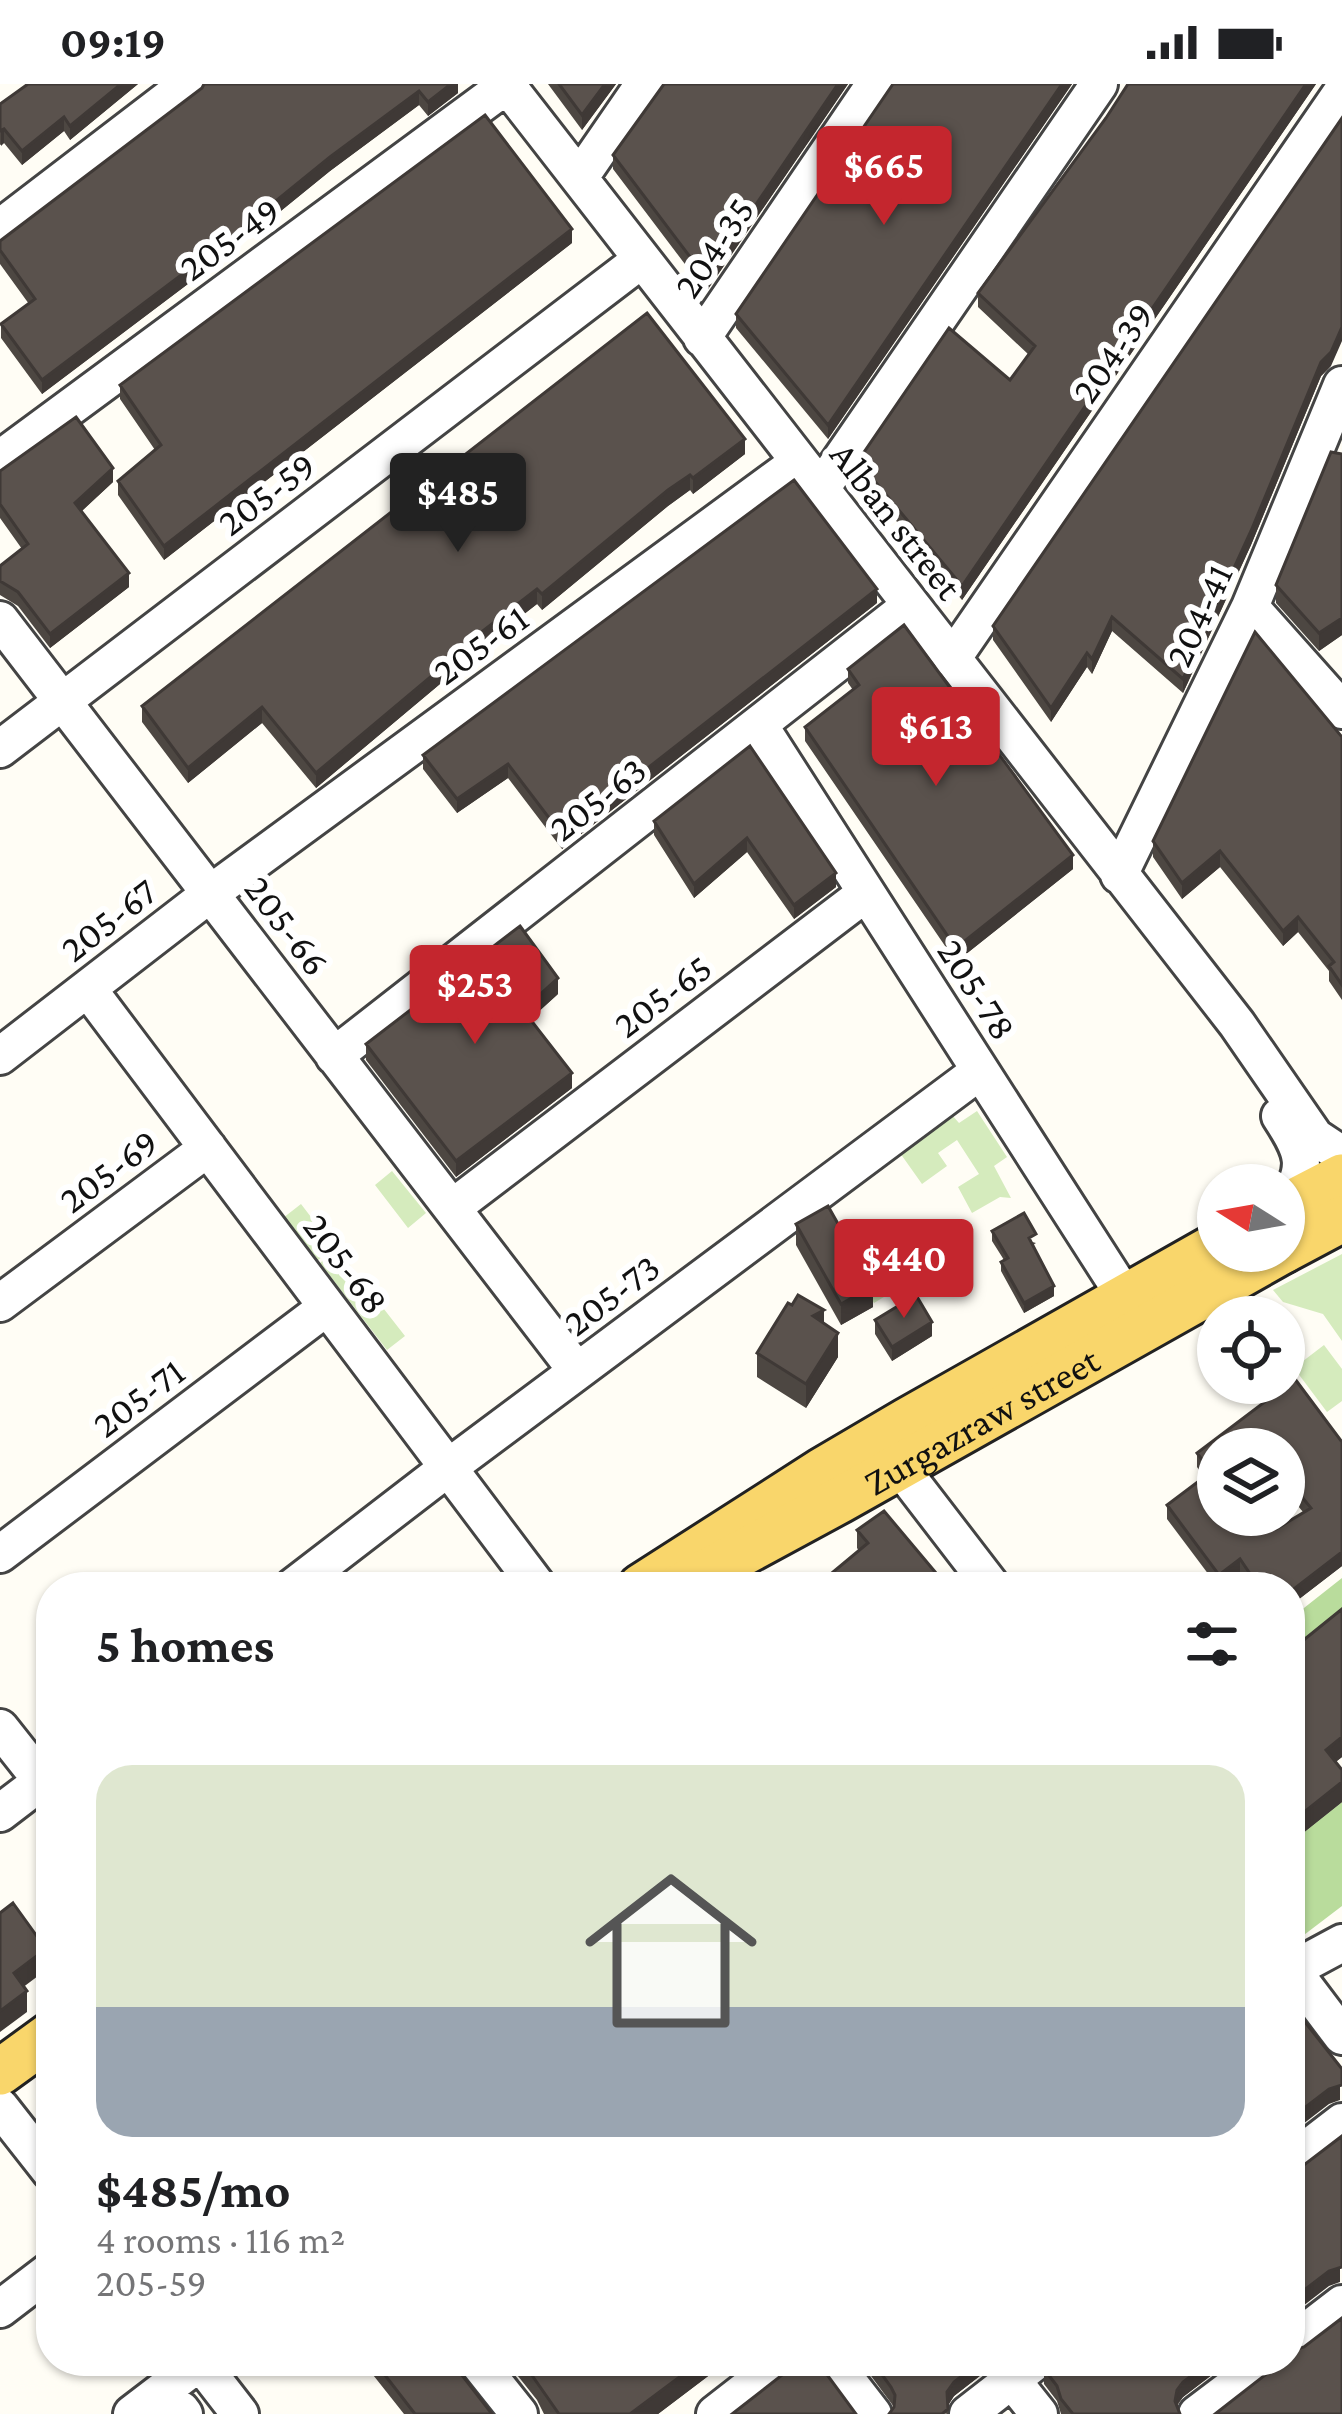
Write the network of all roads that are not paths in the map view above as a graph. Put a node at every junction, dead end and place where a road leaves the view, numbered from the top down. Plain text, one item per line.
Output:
1 (188, 84) edge
2 (644, 84) edge
3 (875, 84) edge
4 (1099, 84) edge
5 (507, 85) edge
6 (1342, 92) edge
7 (580, 177) junction
8 (0, 228) edge
9 (641, 260) junction
10 (702, 338) junction
11 (1338, 399) edge
12 (0, 459) edge
13 (810, 476) junction
14 (910, 606) junction
15 (1250, 607) junction
16 (0, 620) edge
17 (952, 658) junction
18 (1328, 668) edge
19 (63, 701) junction
20 (1342, 710) edge
21 (759, 724) junction
22 (0, 749) edge
23 (1120, 875) junction
24 (866, 892) junction
25 (211, 893) junction
26 (88, 988) junction
27 (1223, 1008) junction
28 (0, 1056) edge
29 (334, 1056) junction
30 (980, 1071) junction
31 (208, 1148) junction
32 (1342, 1155) edge
33 (1301, 1164) edge
34 (1342, 1177) edge
35 (452, 1208) junction
36 (1305, 1228) edge
37 (1197, 1257) edge
38 (1231, 1272) edge
39 (1126, 1298) junction
40 (0, 1303) edge
41 (328, 1307) junction
42 (577, 1371) junction
43 (899, 1466) junction
44 (448, 1467) junction
45 (0, 1554) edge
46 (312, 1572) edge
47 (527, 1572) edge
48 (665, 1572) edge
49 (706, 1572) edge
50 (975, 1572) edge
51 (0, 1728) edge
52 (36, 1766) edge
53 (36, 1785) edge
54 (0, 1813) edge
55 (1342, 1943) edge
56 (1305, 1962) edge
57 (1305, 1987) edge
58 (1342, 2036) edge
59 (36, 2046) edge
60 (0, 2072) edge
61 (0, 2108) edge
62 (1342, 2122) edge
63 (1305, 2150) edge
64 (36, 2153) edge
65 (36, 2281) edge
66 (1342, 2304) edge
67 (0, 2309) edge
68 (1305, 2332) edge
69 (181, 2376) edge
70 (210, 2376) edge
71 (489, 2376) edge
72 (764, 2376) edge
73 (844, 2376) edge
74 (1016, 2376) edge
75 (1026, 2376) edge
76 (1247, 2376) edge
77 (132, 2414) edge
78 (240, 2414) edge
79 (520, 2414) edge
80 (715, 2414) edge
81 (873, 2414) edge
82 (968, 2414) edge
83 (1039, 2414) edge
84 (1197, 2414) edge

1 - 8 street
2 - 7 street
3 - 10 street, 204-35
4 - 13 street, 205-61
5 - 7 street, Alban street
5 - 12 street, 205-49
6 - 17 street, 204-39
7 - 9 street, Alban street
9 - 10 street, Alban street
9 - 19 street, 205-59
10 - 13 street, Alban street
11 - 15 street, 204-41
13 - 14 street, Alban street
13 - 25 street, 205-61
14 - 17 street, Alban street
14 - 21 street, 205-63
15 - 18 street
15 - 23 street, 204-41
16 - 19 street, 205-66
17 - 23 street, Alban street
18 - 20 street
19 - 22 street, 205-59
19 - 25 street, 205-66
21 - 24 street, 205-78
21 - 29 street, 205-63
23 - 27 street, Alban street
24 - 30 street, 205-78
24 - 35 street, 205-65
25 - 26 street, 205-67
25 - 29 street, 205-66
26 - 28 street, 205-67
26 - 31 street, 205-68
27 - 32 street, Alban street
27 - 33 street
29 - 35 street, 205-66
30 - 39 street, 205-78
30 - 42 street, 205-73
31 - 40 street, 205-69
31 - 41 street, 205-68
34 - 36 main road, Zurgazraw street
35 - 42 street, 205-66
37 - 39 main road, Zurgazraw street
38 - 43 main road, Zurgazraw street
39 - 48 main road, Zurgazraw street
41 - 44 street, 205-68
41 - 45 street, 205-71
42 - 44 street, 205-73
43 - 49 main road, Zurgazraw street
43 - 50 street
44 - 46 street, 205-73
44 - 47 street, 205-68
51 - 52 street
53 - 54 street
55 - 56 street
57 - 58 street
59 - 60 main road
61 - 64 street
62 - 63 street
65 - 67 street
66 - 68 street
69 - 77 street
70 - 78 street
71 - 79 street
72 - 80 street
73 - 81 street
74 - 82 street
75 - 83 street
76 - 84 street

